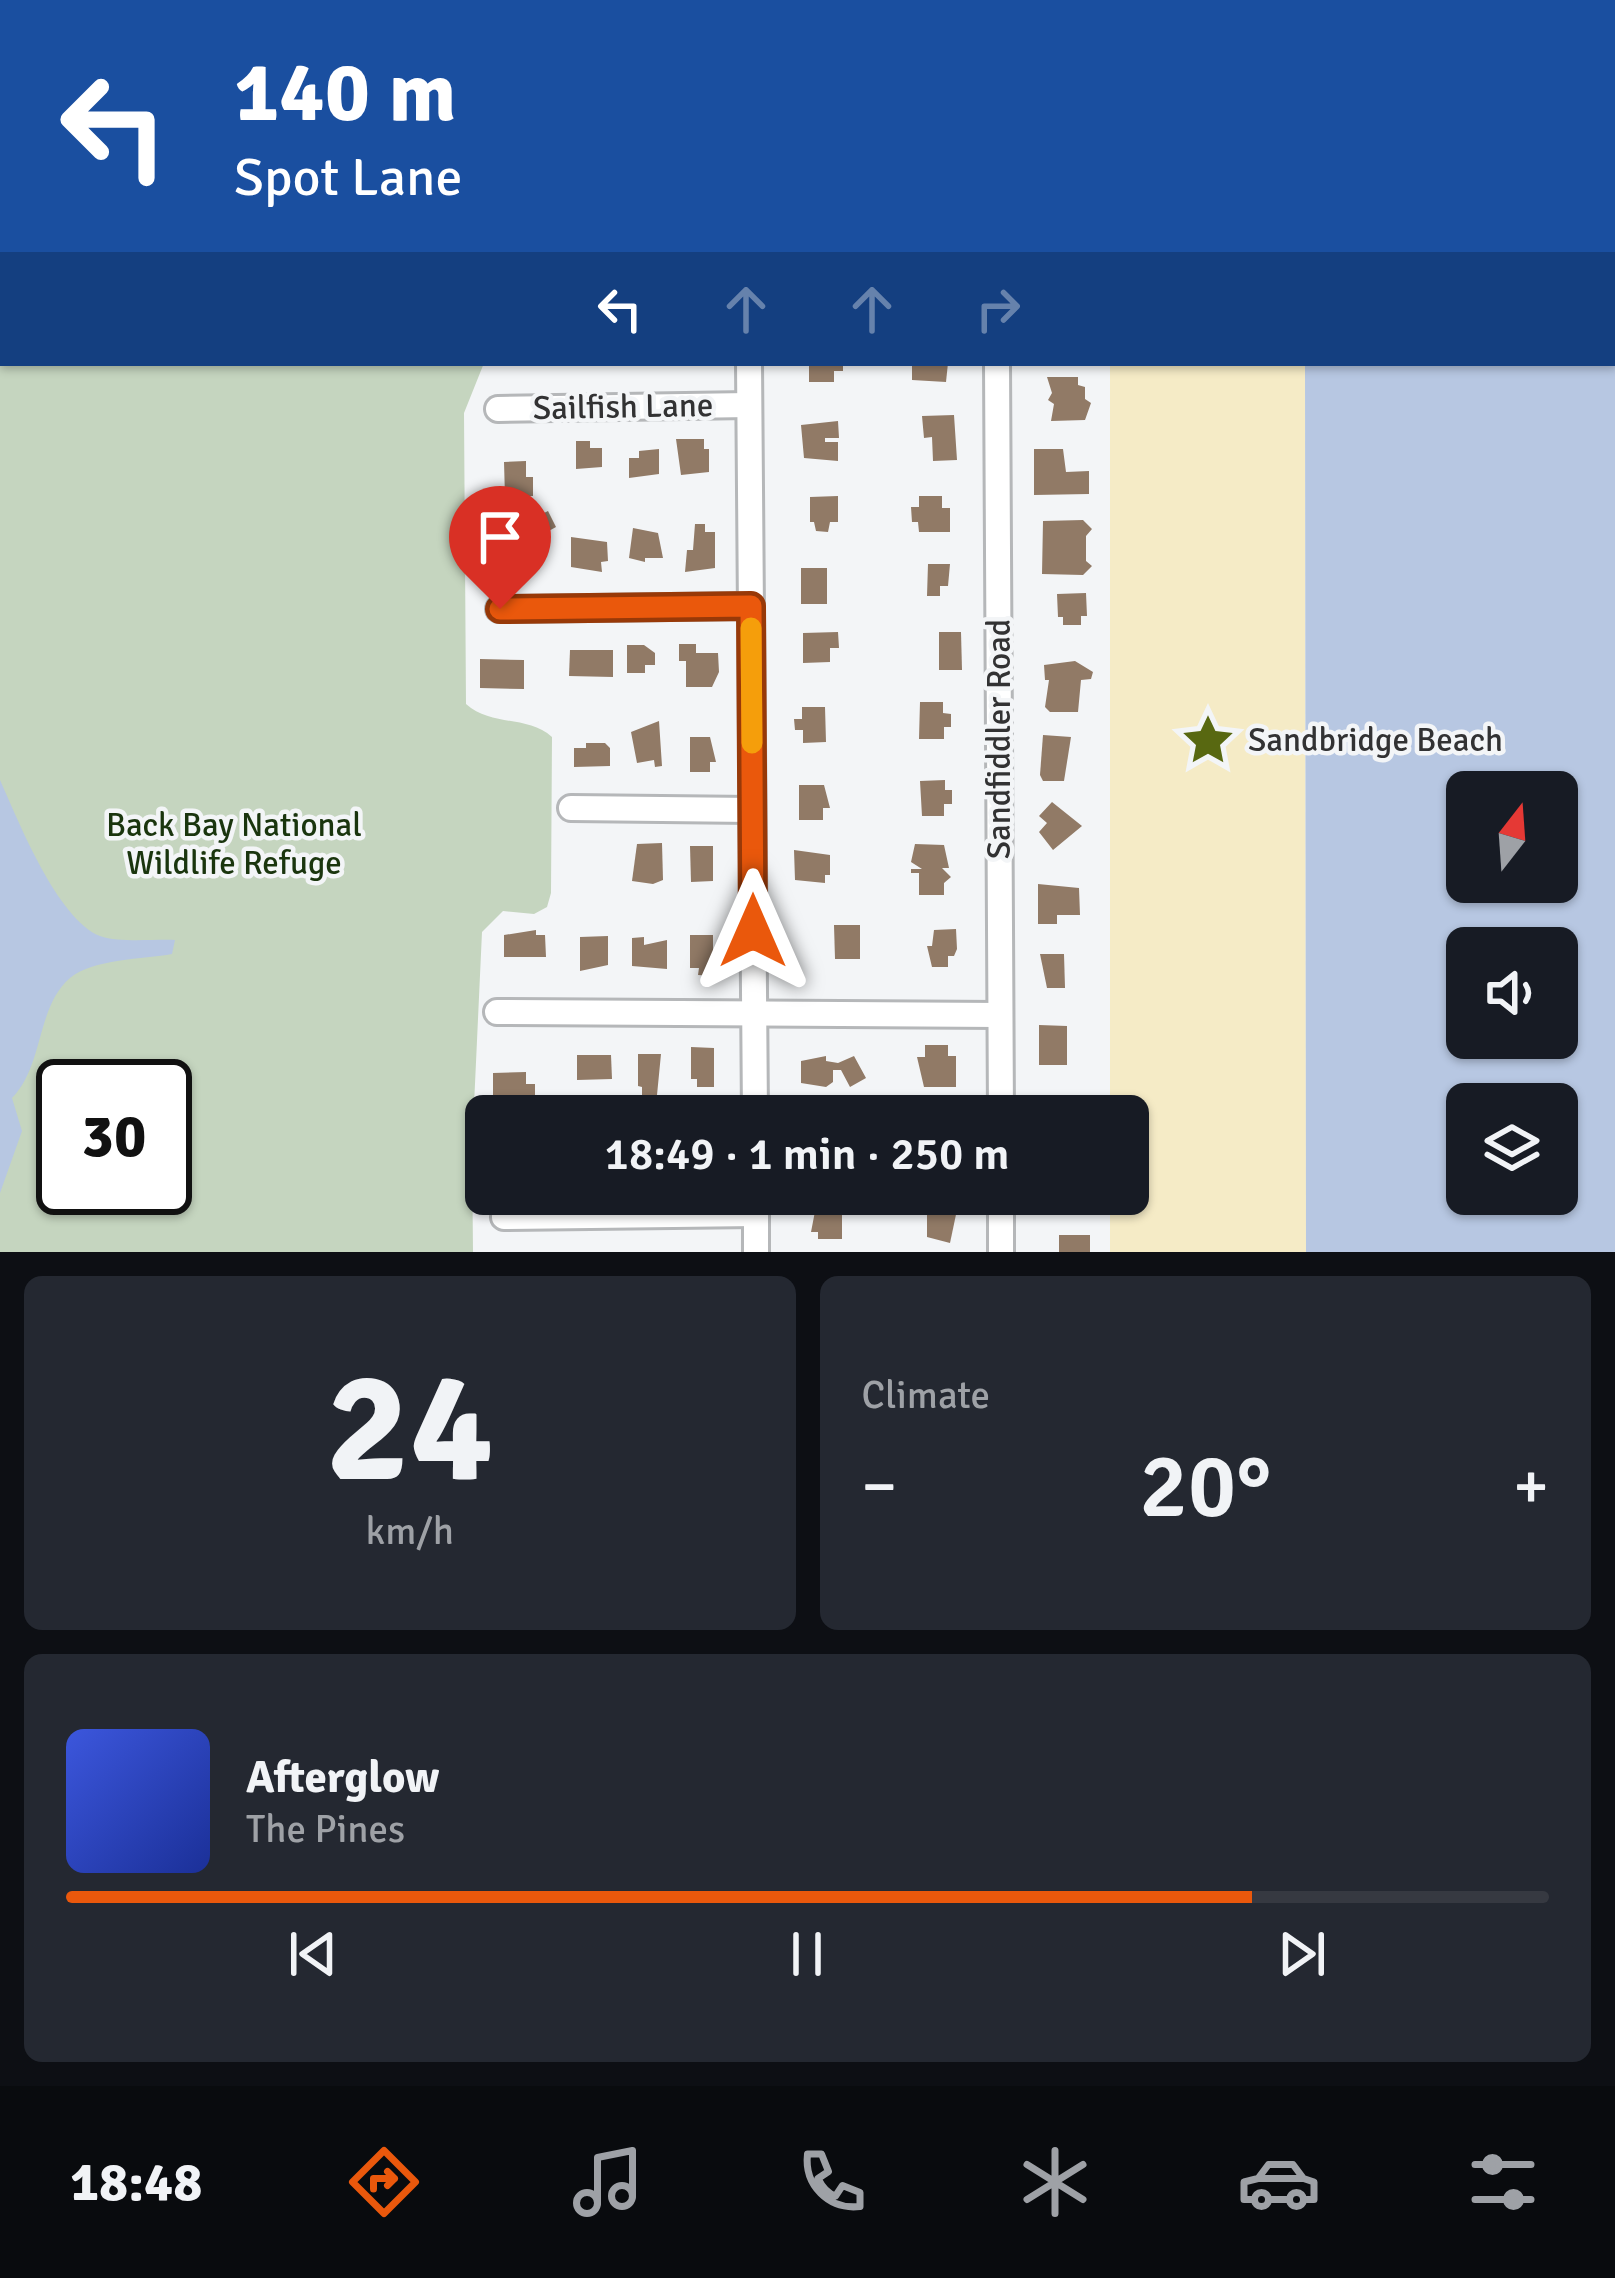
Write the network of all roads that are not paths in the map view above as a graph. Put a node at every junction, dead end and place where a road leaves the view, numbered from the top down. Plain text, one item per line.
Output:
1 (749, 366) edge
2 (997, 366) edge
3 (749, 405) junction
4 (498, 409) dead end
5 (751, 606) junction
6 (500, 609) dead end
7 (571, 808) dead end
8 (752, 810) junction
9 (754, 1011) junction
10 (497, 1012) dead end
11 (1000, 1015) junction
12 (755, 1095) edge
13 (1000, 1095) edge
14 (543, 1215) edge
15 (756, 1215) edge
16 (1001, 1215) edge
17 (504, 1217) dead end
18 (756, 1252) edge
19 (1001, 1252) edge

1 - 3 street
2 - 11 street, Sandfiddler Road
3 - 4 street, Sailfish Lane
3 - 5 street
5 - 6 street
5 - 8 street
7 - 8 street
8 - 9 street
9 - 10 street
9 - 11 street
9 - 12 street
11 - 13 street, Sandfiddler Road
14 - 17 street
15 - 18 street
16 - 19 street

